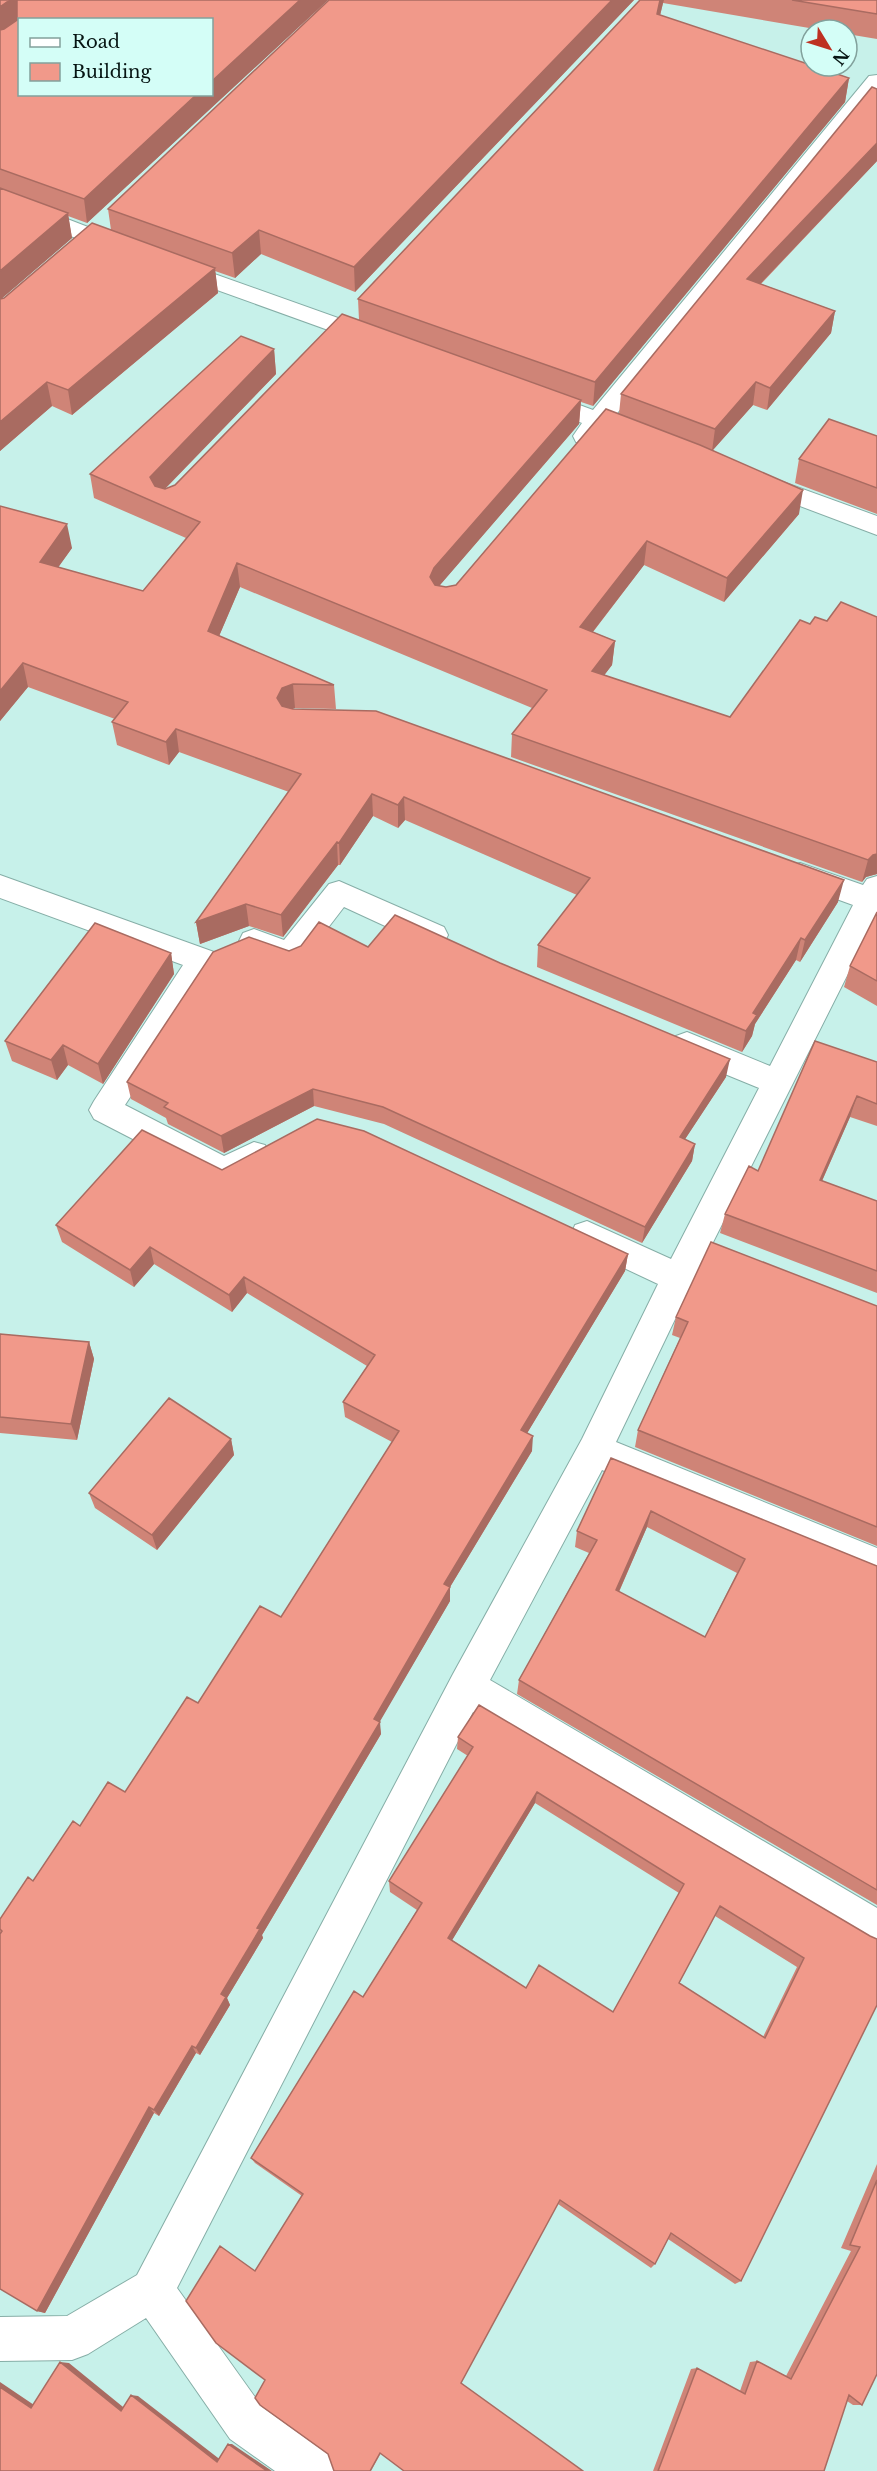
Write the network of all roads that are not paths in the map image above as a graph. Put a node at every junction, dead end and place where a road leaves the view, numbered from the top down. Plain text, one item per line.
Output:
1 (877, 81) edge
2 (0, 200) edge
3 (393, 345) edge
4 (512, 389) edge
5 (599, 420) junction
6 (666, 446) edge
7 (568, 456) edge
8 (744, 475) edge
9 (877, 526) edge
10 (771, 863) edge
11 (0, 886) edge
12 (874, 893) edge
13 (457, 946) edge
14 (203, 960) junction
15 (661, 1034) edge
16 (779, 1083) junction
17 (274, 1143) edge
18 (562, 1224) edge
19 (678, 1278) junction
20 (594, 1450) junction
21 (877, 1565) edge
22 (466, 1687) junction
23 (877, 1930) edge
24 (152, 2290) junction
25 (0, 2339) edge
26 (314, 2471) edge

1 - 5 street
2 - 3 street
4 - 5 street
5 - 6 street
5 - 7 street
8 - 9 street
10 - 12 street
11 - 14 street
12 - 16 street
13 - 14 street
14 - 17 street
15 - 16 street
16 - 19 street
18 - 19 street
19 - 20 street
20 - 21 street
20 - 22 street
22 - 23 street
22 - 24 street
24 - 25 street
24 - 26 street

